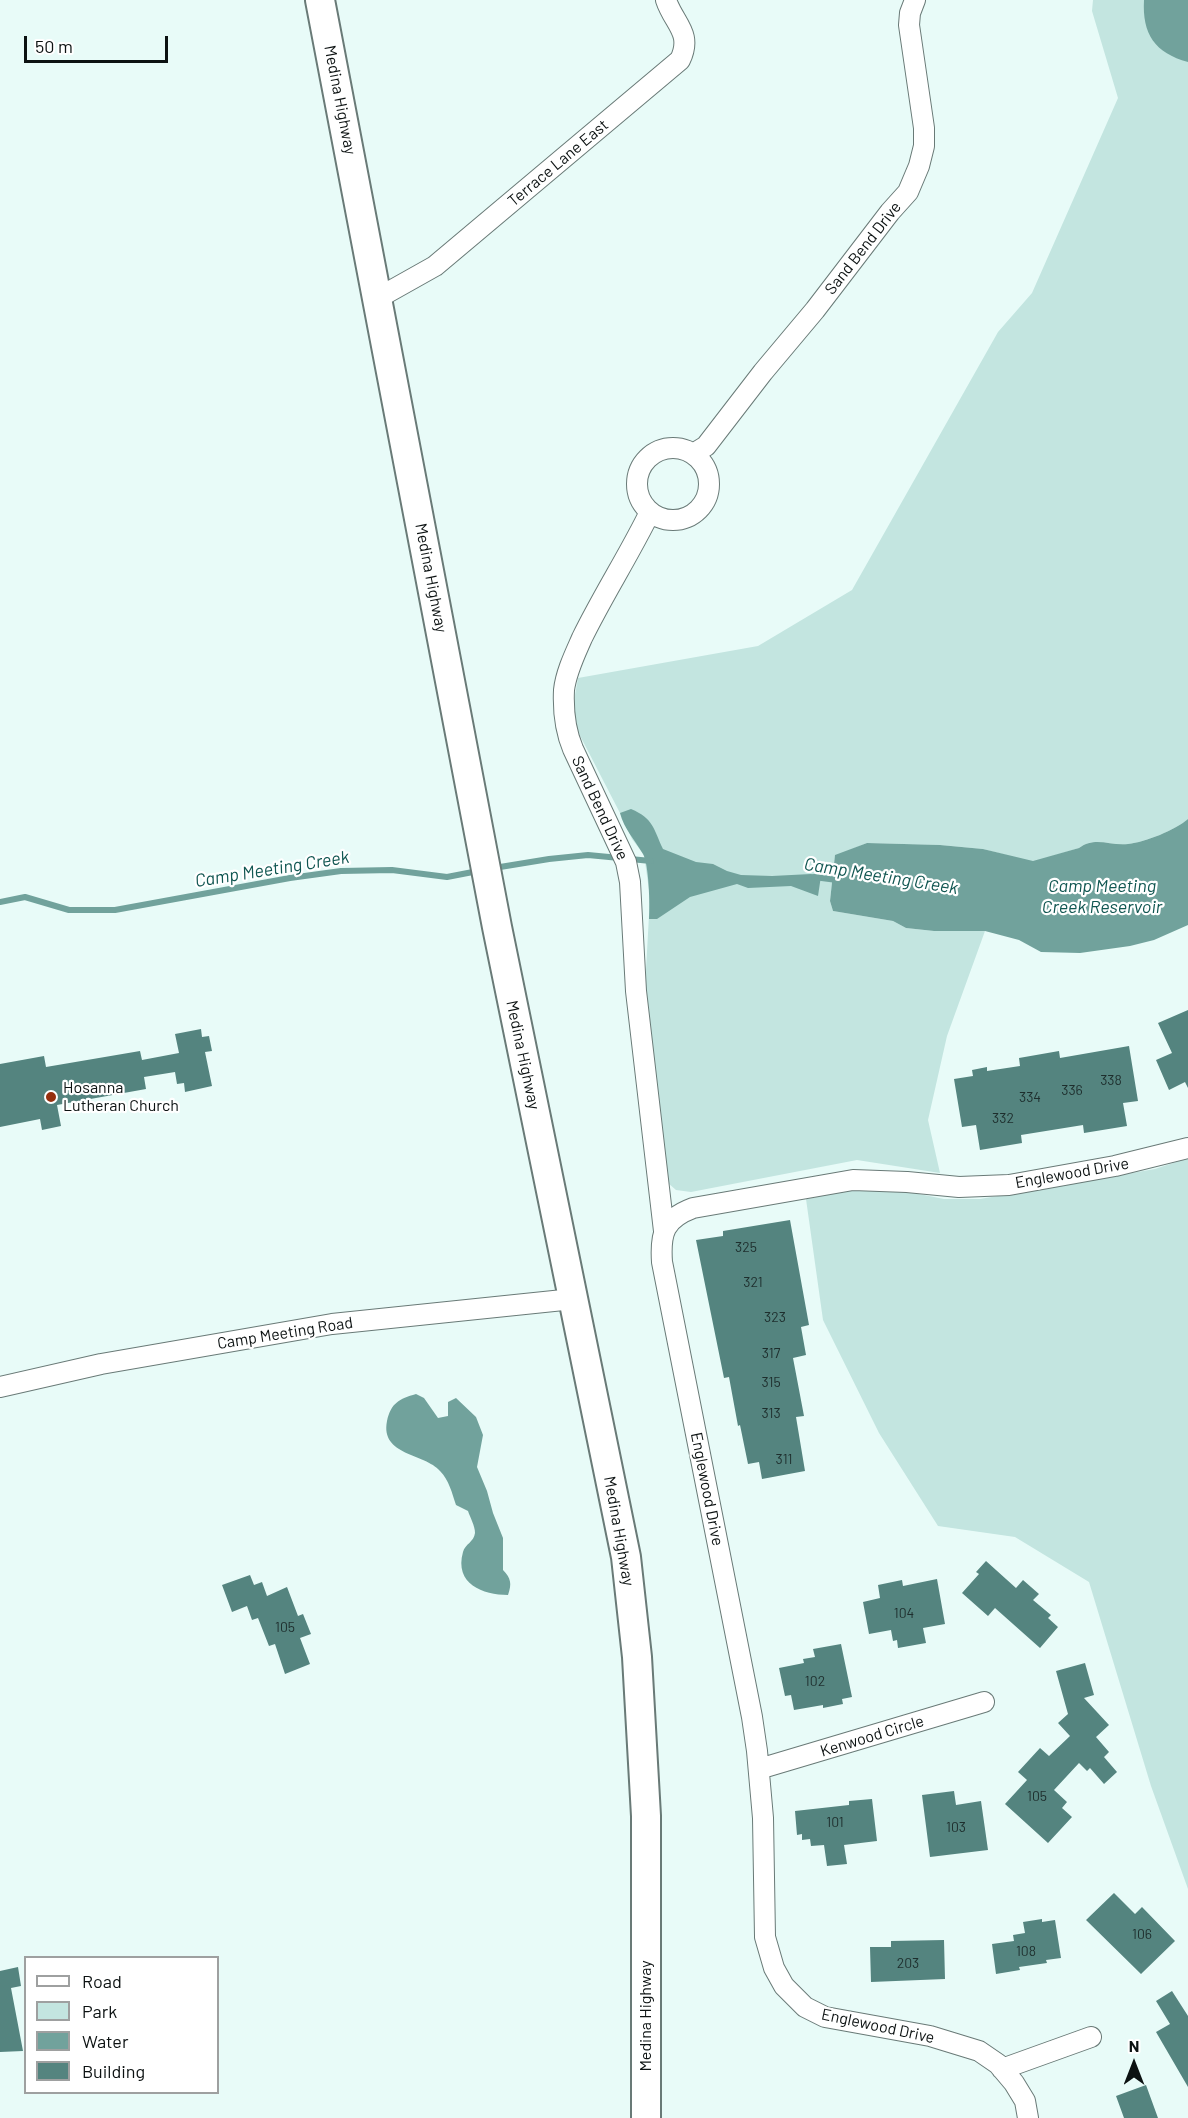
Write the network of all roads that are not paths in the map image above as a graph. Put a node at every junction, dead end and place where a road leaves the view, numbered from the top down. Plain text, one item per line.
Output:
1 (320, 0) edge
2 (666, 0) edge
3 (915, 0) edge
4 (378, 298) junction
5 (693, 454) junction
6 (650, 512) junction
7 (1188, 1148) edge
8 (664, 1231) junction
9 (573, 1299) junction
10 (0, 1387) edge
11 (984, 1702) dead end
12 (759, 1769) junction
13 (1091, 2037) dead end
14 (1002, 2069) junction
15 (646, 2118) edge
16 (1028, 2118) edge

1 - 4 main road, Medina Highway
2 - 4 street, Terrace Lane East
3 - 5 street, Sand Bend Drive
4 - 9 main road, Medina Highway
5 - 6 street
5 - 6 street
6 - 8 street, Sand Bend Drive
7 - 8 street, Englewood Drive
8 - 12 street, Englewood Drive
9 - 10 street, Camp Meeting Road
9 - 15 main road, Medina Highway
11 - 12 street, Kenwood Circle
12 - 14 street, Englewood Drive
13 - 14 street
14 - 16 street, Englewood Drive

